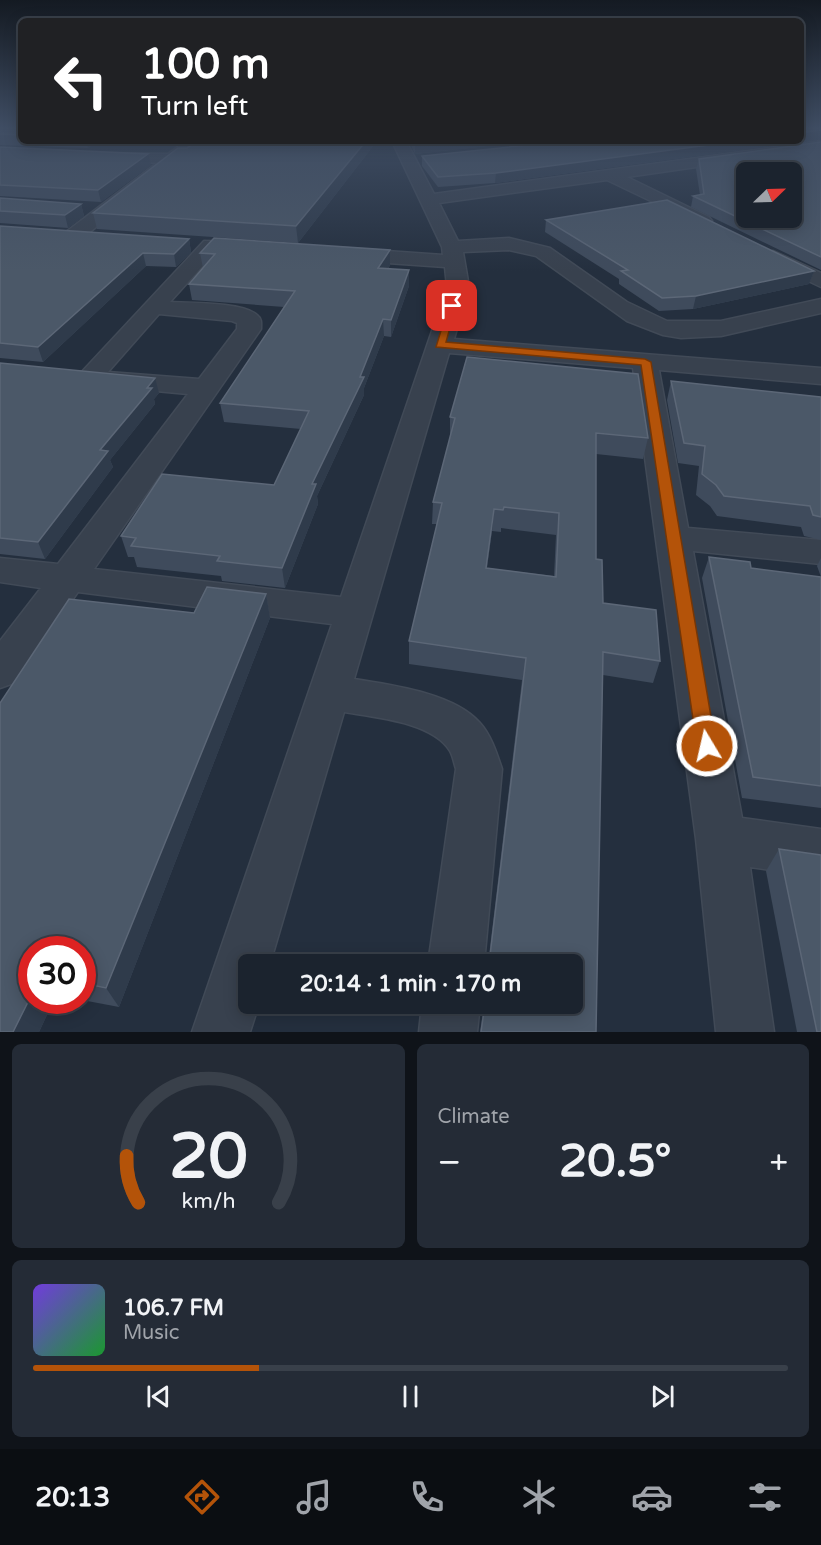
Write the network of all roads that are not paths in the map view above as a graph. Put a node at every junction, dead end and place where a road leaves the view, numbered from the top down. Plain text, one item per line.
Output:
1 (150, 175) edge
2 (420, 175) edge
3 (600, 175) edge
4 (610, 175) edge
5 (427, 200) junction
6 (83, 208) edge
7 (106, 210) junction
8 (715, 227) edge
9 (51, 234) edge
10 (73, 236) junction
11 (96, 238) edge
12 (188, 244) edge
13 (212, 245) junction
14 (258, 249) edge
15 (757, 249) edge
16 (328, 253) edge
17 (454, 254) junction
18 (821, 281) edge
19 (821, 306) edge
20 (153, 307) junction
21 (440, 345) junction
22 (645, 362) junction
23 (821, 376) edge
24 (207, 388) junction
25 (674, 538) junction
26 (821, 552) edge
27 (0, 570) edge
28 (65, 579) junction
29 (355, 613) junction
30 (0, 672) edge
31 (330, 693) junction
32 (721, 839) junction
33 (821, 853) edge
34 (457, 954) edge
35 (450, 1014) edge
36 (221, 1032) edge
37 (448, 1032) edge
38 (745, 1032) edge

1 - 7 street
2 - 5 street
3 - 5 street
4 - 8 street
5 - 17 street
6 - 7 street
7 - 10 street
9 - 10 street
10 - 11 street
12 - 13 street
13 - 14 street
13 - 20 street
15 - 18 street
16 - 17 street
17 - 19 street
17 - 21 street
20 - 24 street
20 - 24 street
21 - 22 street
21 - 29 street
22 - 23 street
22 - 25 street
24 - 28 street
25 - 26 street
25 - 32 street
27 - 28 street
28 - 29 street
28 - 30 street
29 - 31 street
31 - 34 street
31 - 36 street
32 - 33 street
32 - 38 street
35 - 37 street

